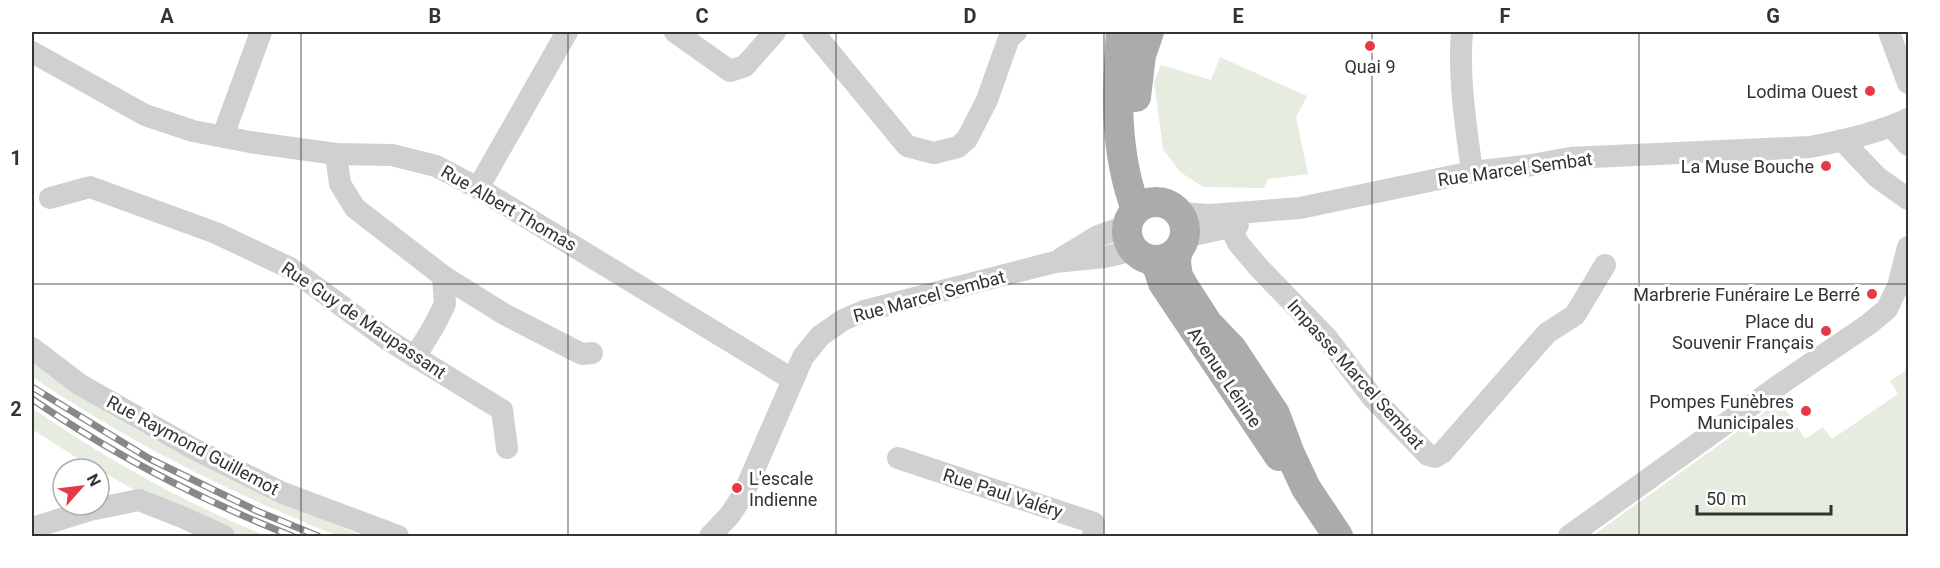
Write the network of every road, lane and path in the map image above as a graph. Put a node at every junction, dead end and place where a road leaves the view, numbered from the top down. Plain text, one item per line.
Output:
1 (261, 32) edge
2 (567, 32) edge
3 (675, 32) edge
4 (775, 32) edge
5 (813, 32) edge
6 (1016, 32) edge
7 (1121, 32) edge
8 (1462, 32) edge
9 (1889, 32) edge
10 (1139, 39) edge
11 (32, 52) edge
12 (1908, 83) edge
13 (1900, 123) edge
14 (224, 136) junction
15 (1842, 140) junction
16 (1908, 145) edge
17 (336, 154) junction
18 (1472, 172) junction
19 (478, 188) junction
20 (50, 198) dead end
21 (1908, 199) edge
22 (1300, 208) junction
23 (1230, 226) junction
24 (1156, 231) junction
25 (1908, 246) edge
26 (1605, 265) dead end
27 (443, 276) junction
28 (32, 348) edge
29 (592, 353) dead end
30 (415, 357) junction
31 (792, 379) junction
32 (1275, 414) junction
33 (507, 448) dead end
34 (898, 458) dead end
35 (1306, 488) junction
36 (32, 528) edge
37 (224, 537) edge
38 (398, 537) edge
39 (710, 537) edge
40 (1093, 537) edge
41 (1338, 537) edge
42 (1359, 537) edge
43 (1569, 537) edge

1 - 14 street
2 - 19 street
3 - 4 street
5 - 6 street
7 - 24 main road
8 - 18 street
9 - 12 street
10 - 24 main road
11 - 14 street, Rue Albert Thomas
13 - 15 street, Rue Marcel Sembat
13 - 16 street
14 - 17 street, Rue Albert Thomas
15 - 18 street, Rue Marcel Sembat
15 - 21 street
17 - 19 street, Rue Albert Thomas
17 - 27 street
18 - 22 street, Rue Marcel Sembat
19 - 31 street, Rue Albert Thomas
20 - 30 street, Rue Guy de Maupassant
22 - 23 street, Rue Marcel Sembat
22 - 24 street, Rue Marcel Sembat
23 - 24 street, Rue Marcel Sembat
23 - 26 street, Impasse Marcel Sembat
24 - 31 street, Rue Marcel Sembat
24 - 32 main road, Avenue Lénine
24 - 35 main road, Avenue Lénine
25 - 43 street
27 - 29 street
27 - 30 street
28 - 38 street, Rue Raymond Guillemot
30 - 33 street, Rue Guy de Maupassant
31 - 39 street, Rue Marcel Sembat
32 - 35 main road, Avenue Lénine
32 - 42 main road
34 - 40 street, Rue Paul Valéry
35 - 41 main road, Avenue Lénine
36 - 37 street

